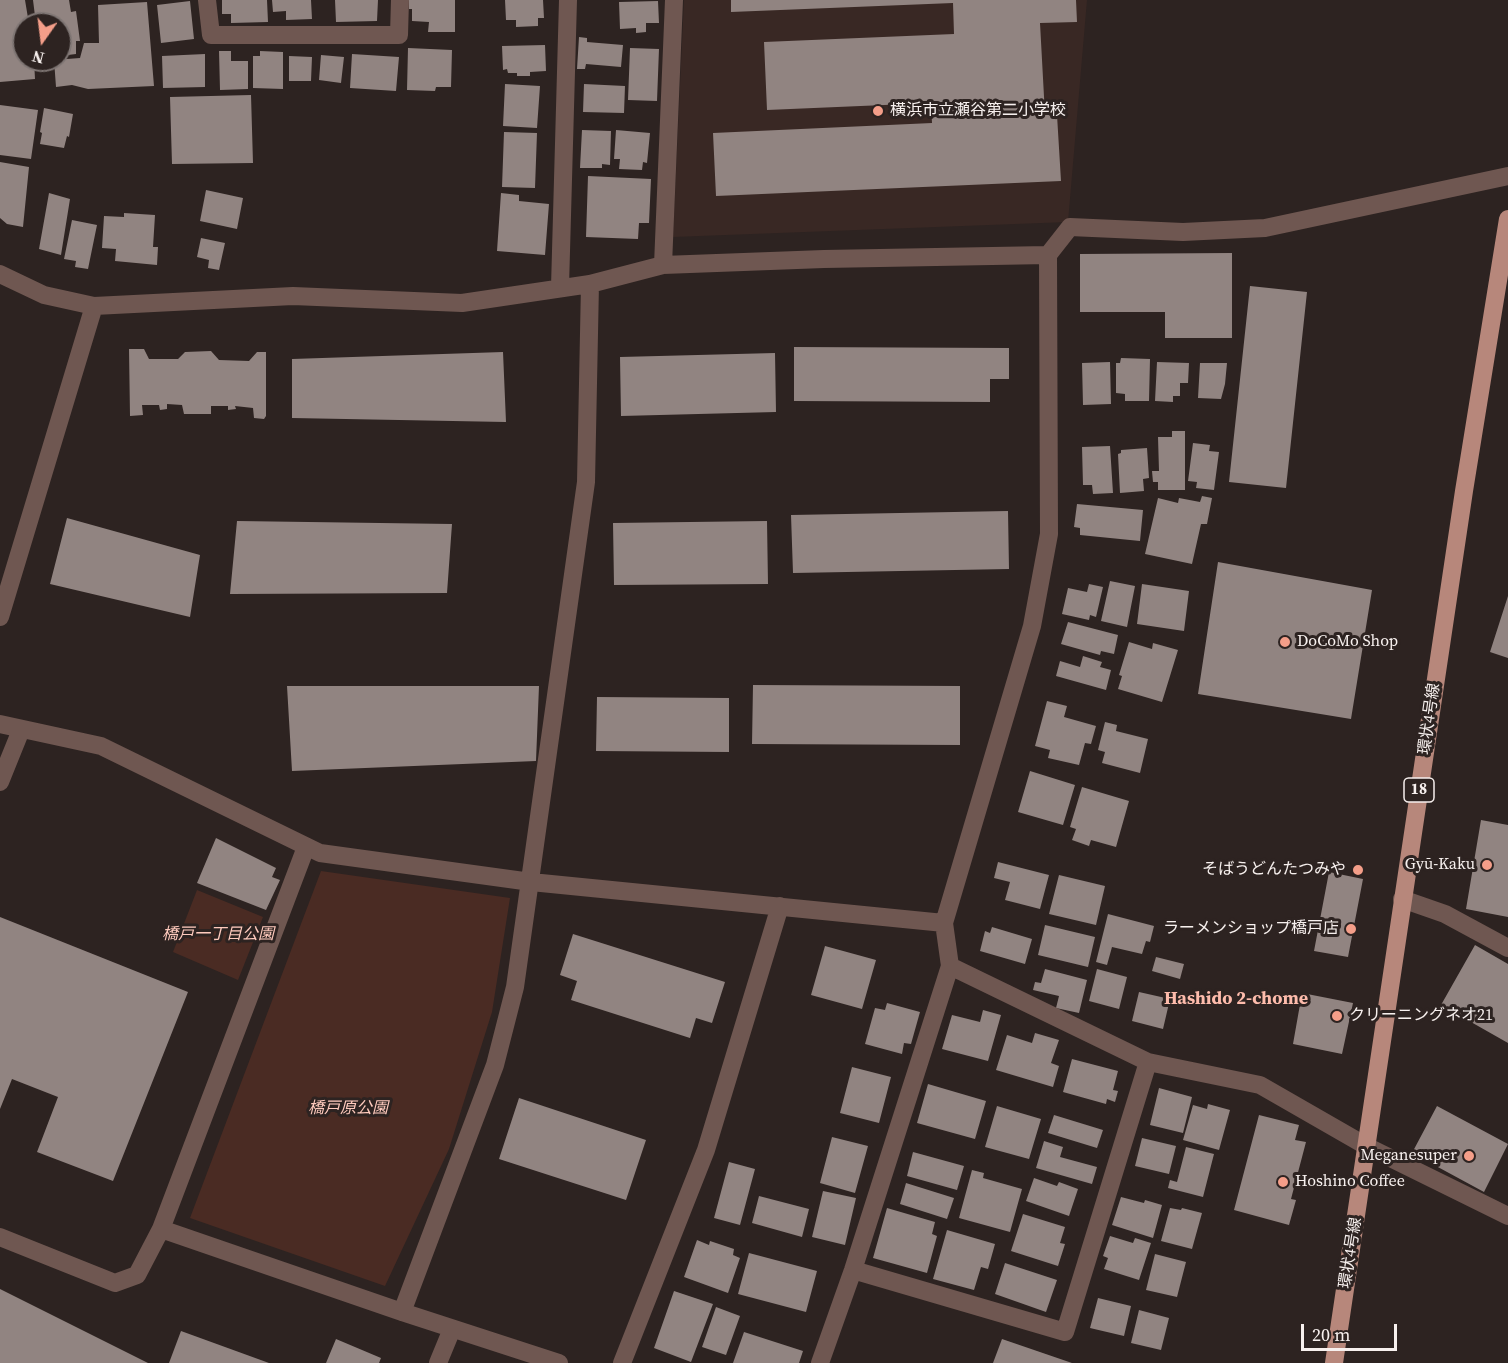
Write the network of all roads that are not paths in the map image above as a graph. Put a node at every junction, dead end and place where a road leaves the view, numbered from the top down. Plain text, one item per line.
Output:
1 (207, 0) edge
2 (400, 0) edge
3 (568, 0) edge
4 (674, 0) edge
5 (1508, 176) edge
6 (1508, 219) edge
7 (1048, 255) junction
8 (663, 265) junction
9 (0, 274) edge
10 (590, 284) junction
11 (560, 287) junction
12 (94, 306) junction
13 (0, 617) edge
14 (0, 724) edge
15 (21, 730) junction
16 (0, 782) edge
17 (306, 847) junction
18 (531, 882) junction
19 (1402, 899) junction
20 (780, 906) junction
21 (944, 923) junction
22 (1508, 948) edge
23 (950, 966) junction
24 (1148, 1062) junction
25 (1368, 1147) junction
26 (1508, 1216) edge
27 (161, 1229) junction
28 (0, 1237) edge
29 (853, 1270) junction
30 (402, 1312) junction
31 (452, 1329) junction
32 (438, 1363) edge
33 (559, 1363) edge
34 (622, 1363) edge
35 (820, 1363) edge
36 (1334, 1363) edge

1 - 2 street
3 - 11 street
4 - 8 street
5 - 7 street
6 - 19 main road, 環状4号線 / 18
7 - 8 street
7 - 21 street
8 - 10 street
9 - 12 street
10 - 11 street
10 - 18 street
11 - 12 street
12 - 13 street
14 - 15 street
15 - 16 street
15 - 17 street
17 - 18 street
17 - 27 street
18 - 20 street
18 - 30 street
19 - 22 street
19 - 25 main road, 環状4号線 / 18
20 - 21 street
20 - 34 street
21 - 23 street
23 - 24 street
23 - 29 street
24 - 25 street
24 - 29 street
25 - 26 street
25 - 36 main road, 環状4号線 / 18
27 - 28 street
27 - 30 street
29 - 35 street
30 - 31 street
31 - 32 street
31 - 33 street

